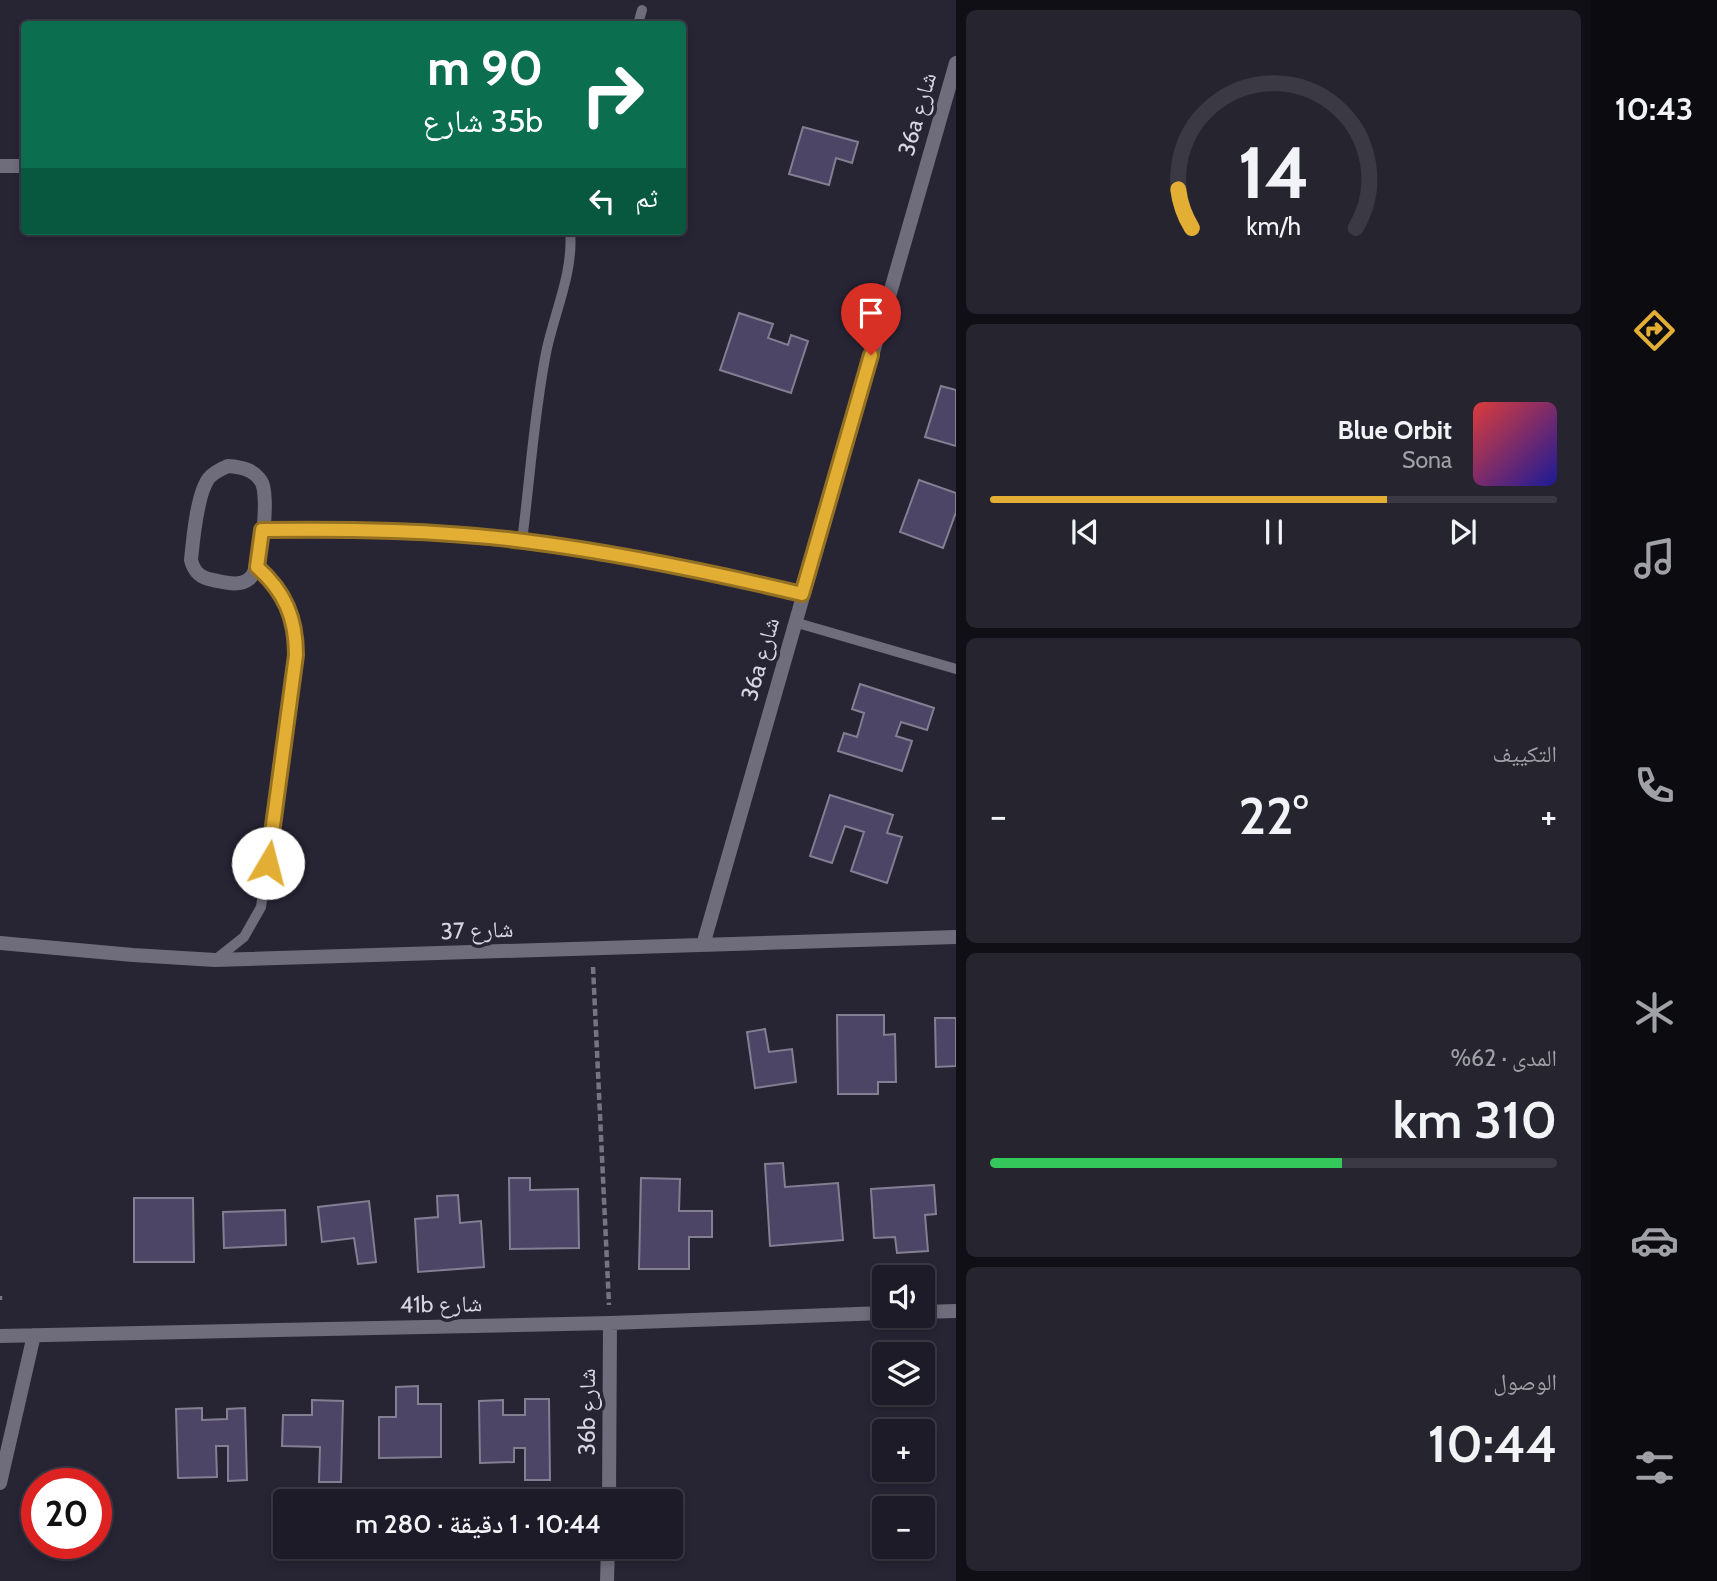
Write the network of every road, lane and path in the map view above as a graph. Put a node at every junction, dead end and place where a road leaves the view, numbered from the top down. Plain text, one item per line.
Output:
1 (642, 10) dead end
2 (639, 21) edge
3 (956, 63) edge
4 (0, 166) edge
5 (21, 166) edge
6 (570, 235) edge
7 (262, 530) junction
8 (522, 541) junction
9 (257, 567) junction
10 (802, 594) junction
11 (794, 622) junction
12 (956, 669) edge
13 (956, 937) edge
14 (0, 943) edge
15 (703, 945) junction
16 (593, 949) junction
17 (215, 960) junction
18 (956, 1311) edge
19 (935, 1312) edge
20 (872, 1313) edge
21 (610, 1323) junction
22 (34, 1335) junction
23 (0, 1336) edge
24 (0, 1483) edge
25 (608, 1489) edge
26 (608, 1559) edge
27 (607, 1581) edge

1 - 2 lane
3 - 10 street, 36a شارع
4 - 5 street
6 - 8 lane
7 - 8 street
7 - 9 street
7 - 9 street
8 - 10 street
9 - 17 lane
10 - 11 street, 36a شارع
11 - 12 lane
11 - 15 street, 36a شارع
13 - 15 street, شارع 37
14 - 17 street, شارع 37
15 - 16 street, شارع 37
16 - 17 street, شارع 37
16 - 21 path
18 - 19 street
20 - 21 street, 41b شارع
21 - 22 street, 41b شارع
21 - 25 street, 36b شارع
22 - 23 street, 41b شارع
22 - 24 street
26 - 27 street

